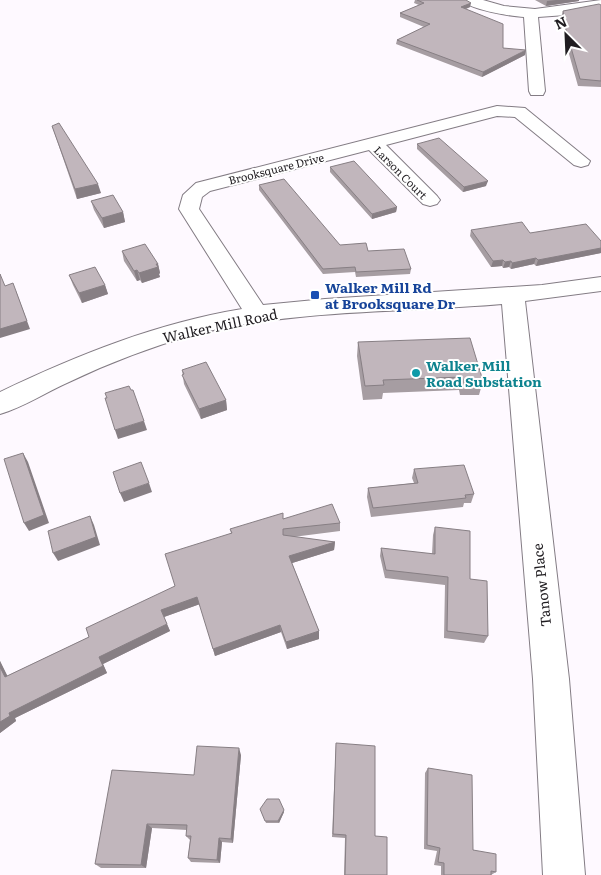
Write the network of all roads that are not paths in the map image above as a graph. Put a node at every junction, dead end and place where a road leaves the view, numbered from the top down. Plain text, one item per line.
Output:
1 (469, 0) edge
2 (601, 3) edge
3 (531, 15) junction
4 (537, 91) dead end
5 (373, 143) junction
6 (582, 161) dead end
7 (430, 200) dead end
8 (601, 284) edge
9 (513, 295) junction
10 (257, 314) junction
11 (0, 404) edge
12 (564, 875) edge

1 - 3 street
2 - 3 street
3 - 4 street
5 - 6 street, Brooksquare Drive
5 - 7 street, Larson Court
5 - 10 street, Brooksquare Drive
8 - 9 street, Walker Mill Road
9 - 10 street, Walker Mill Road
9 - 12 street, Tanow Place
10 - 11 street, Walker Mill Road

